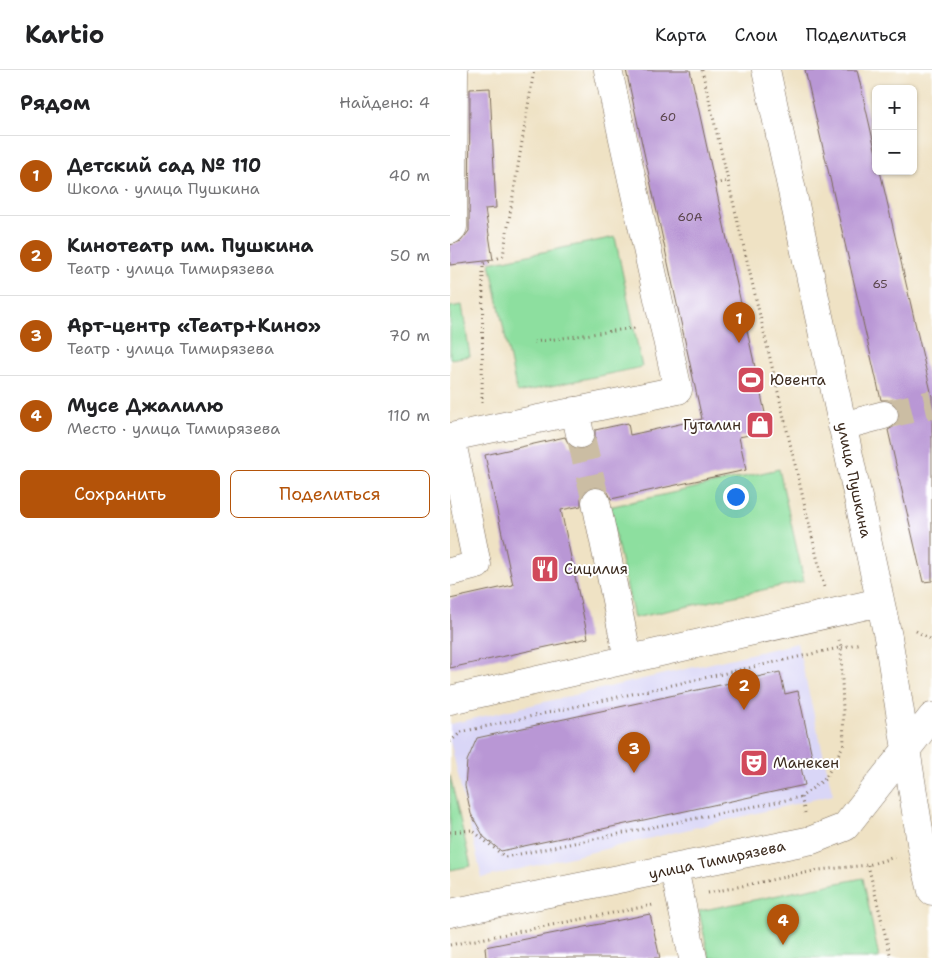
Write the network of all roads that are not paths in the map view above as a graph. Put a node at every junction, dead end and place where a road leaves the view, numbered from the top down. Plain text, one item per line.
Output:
1 (454, 70) edge
2 (608, 70) edge
3 (766, 70) edge
4 (452, 136) edge
5 (450, 230) edge
6 (884, 415) tunnel mouth
7 (842, 426) junction
8 (596, 502) tunnel mouth
9 (450, 572) edge
10 (880, 602) junction
11 (628, 659) junction
12 (450, 700) edge
13 (932, 717) edge
14 (906, 752) junction
15 (674, 869) junction
16 (932, 891) edge
17 (450, 913) edge
18 (693, 958) edge

1 - 4 street
2 - 9 street
3 - 7 street, улица Пушкина
4 - 5 street
6 - 7 street
7 - 10 street, улица Пушкина
8 - 11 street
10 - 11 street
10 - 14 street, улица Пушкина
11 - 12 street
13 - 14 street, улица Тимирязева
14 - 15 street, улица Тимирязева
14 - 16 street, улица Пушкина
15 - 17 street, улица Тимирязева
15 - 18 street

